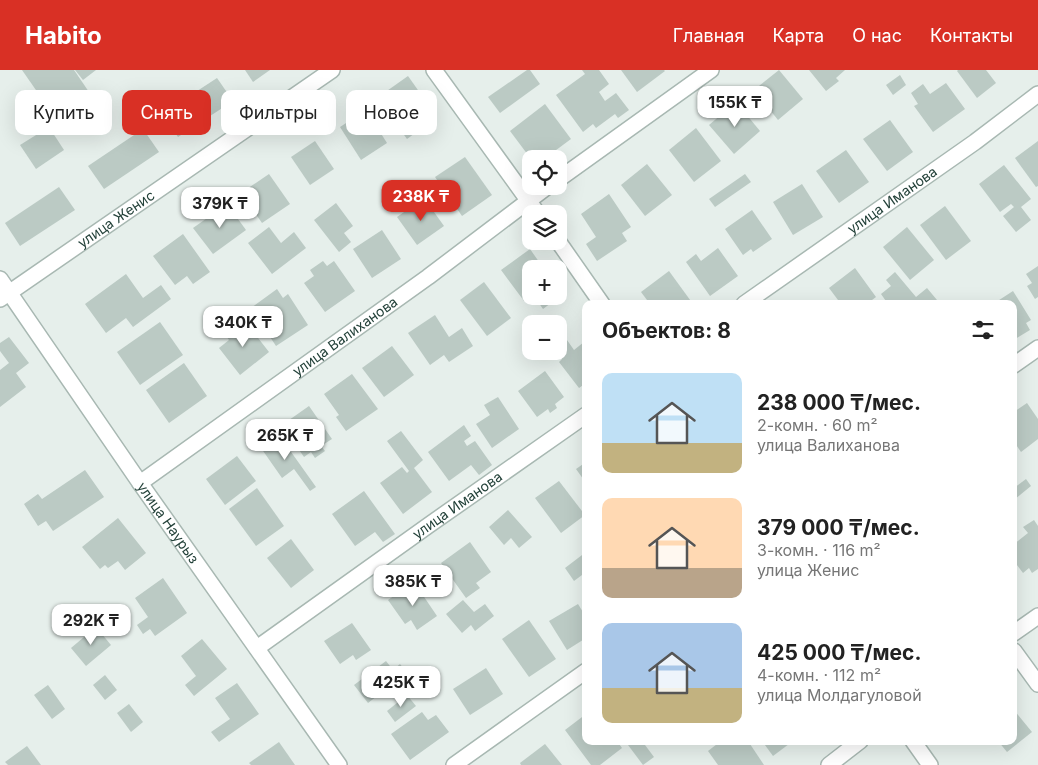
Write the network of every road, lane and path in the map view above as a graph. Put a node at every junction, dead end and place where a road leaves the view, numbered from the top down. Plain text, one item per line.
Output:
1 (332, 70) edge
2 (434, 70) edge
3 (711, 70) edge
4 (1038, 94) edge
5 (567, 173) edge
6 (536, 195) edge
7 (528, 201) junction
8 (531, 205) edge
9 (564, 250) edge
10 (0, 279) edge
11 (5, 296) edge
12 (599, 300) edge
13 (750, 300) edge
14 (1038, 348) edge
15 (1017, 363) edge
16 (582, 418) edge
17 (140, 482) junction
18 (1038, 616) edge
19 (1017, 631) edge
20 (257, 648) junction
21 (1017, 655) edge
22 (582, 674) edge
23 (1038, 684) edge
24 (855, 745) edge
25 (916, 745) edge
26 (339, 765) edge
27 (454, 765) edge
28 (829, 765) edge
29 (930, 765) edge

1 - 11 street, улица Женис
2 - 7 street
3 - 5 street
4 - 13 street, улица Иманова
6 - 7 street, улица Валиханова
7 - 8 street
7 - 17 street, улица Валиханова
9 - 12 street
10 - 11 street, улица Наурыз
11 - 17 street, улица Наурыз
14 - 15 street
16 - 20 street, улица Иманова
17 - 20 street, улица Наурыз
18 - 19 street
20 - 26 street, улица Наурыз
21 - 23 street
22 - 27 street
24 - 28 street
25 - 29 street

